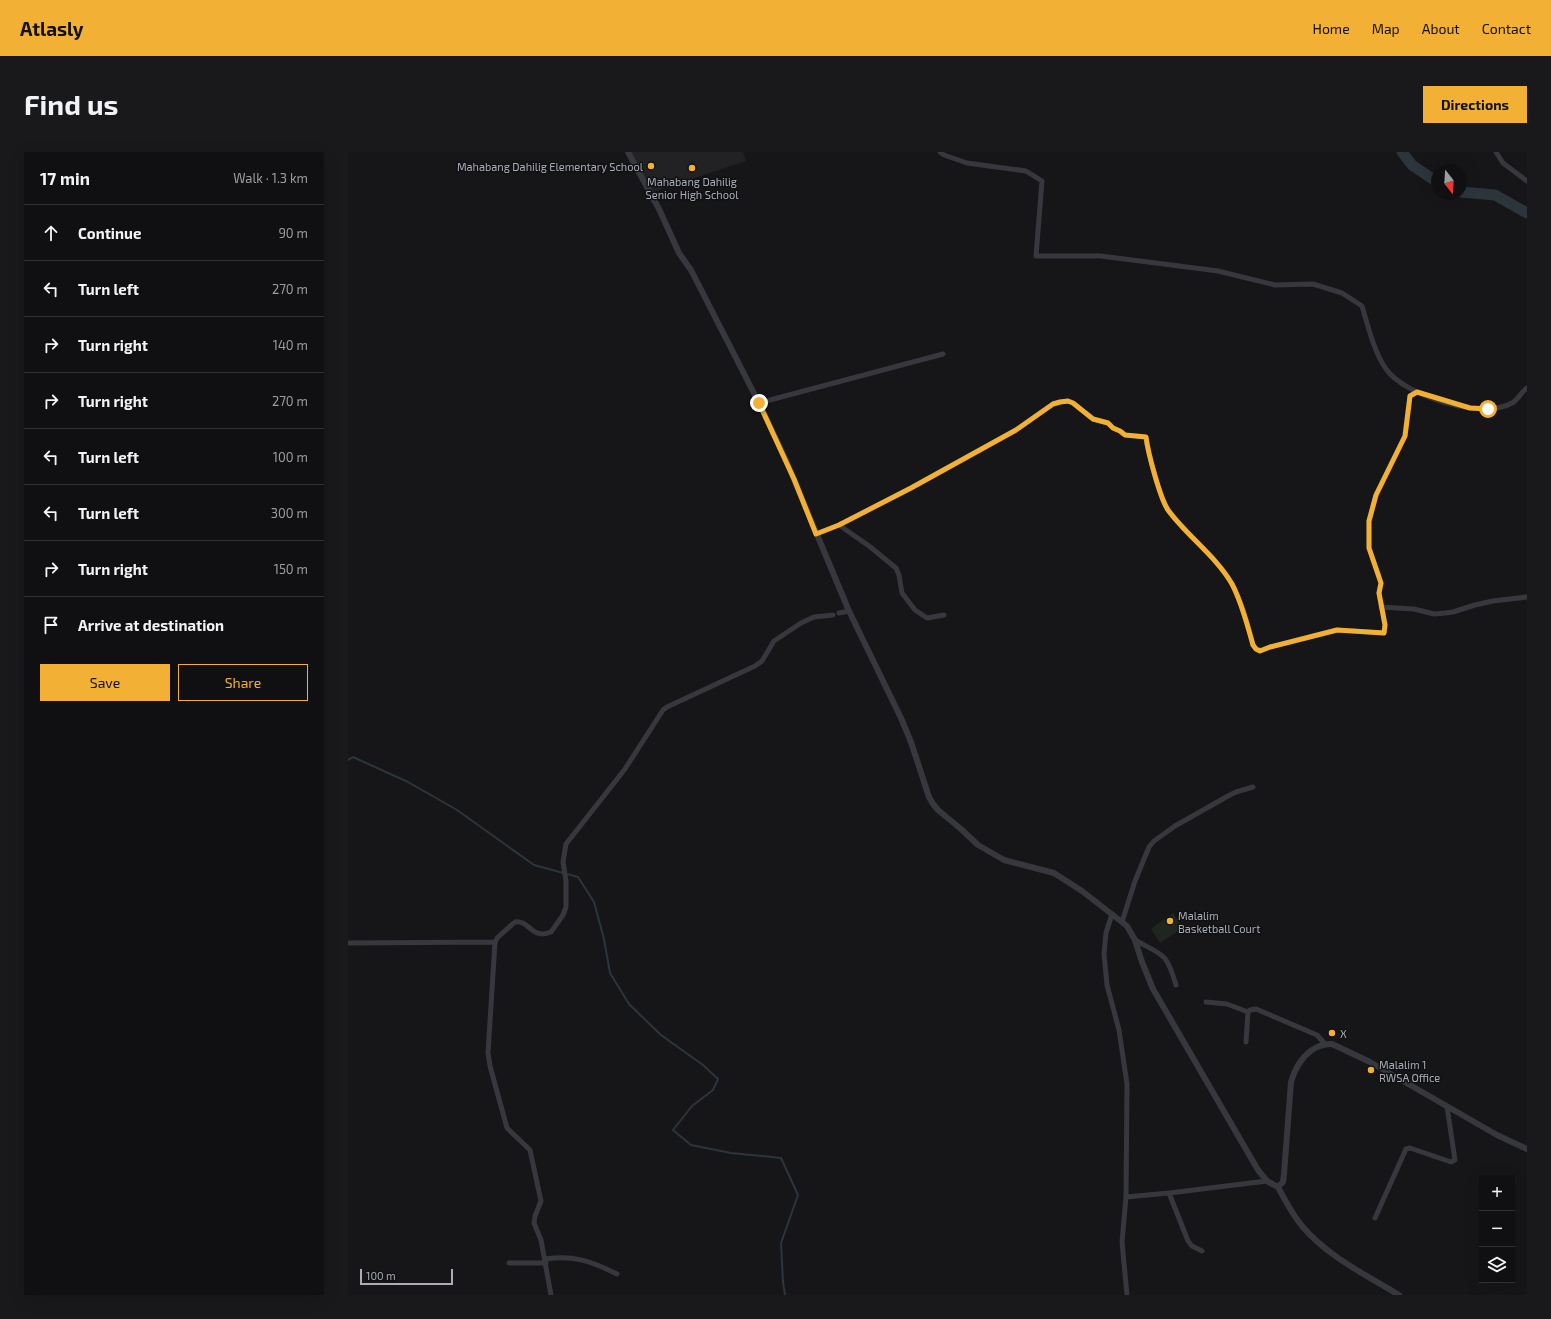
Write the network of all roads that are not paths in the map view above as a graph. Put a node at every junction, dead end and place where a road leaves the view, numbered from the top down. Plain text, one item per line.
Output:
1 (628, 152) edge
2 (940, 152) edge
3 (1496, 152) edge
4 (1527, 181) edge
5 (944, 354) dead end
6 (1527, 388) edge
7 (1417, 392) junction
8 (759, 403) junction
9 (839, 525) junction
10 (816, 534) junction
11 (1527, 596) edge
12 (1381, 607) junction
13 (849, 611) junction
14 (944, 615) dead end
15 (1254, 787) dead end
16 (1112, 914) junction
17 (1122, 922) junction
18 (1135, 940) junction
19 (495, 942) junction
20 (348, 943) edge
21 (1176, 985) dead end
22 (1206, 1002) dead end
23 (1248, 1012) junction
24 (1246, 1042) dead end
25 (1325, 1044) junction
26 (1447, 1107) junction
27 (1527, 1149) edge
28 (1268, 1181) junction
29 (1278, 1187) junction
30 (1169, 1193) junction
31 (1126, 1197) junction
32 (1376, 1218) dead end
33 (1202, 1251) dead end
34 (545, 1261) junction
35 (509, 1263) dead end
36 (617, 1274) dead end
37 (550, 1295) edge
38 (1127, 1295) edge
39 (1399, 1295) edge

1 - 8 street
2 - 7 street
3 - 4 street
5 - 8 street
6 - 7 street
7 - 12 street
8 - 10 street
9 - 10 street
9 - 12 street
9 - 14 street
10 - 13 street
11 - 12 street
13 - 16 street
13 - 19 street
15 - 17 street
16 - 17 street
16 - 31 street
17 - 18 street
18 - 21 street
18 - 28 street
19 - 20 street
19 - 34 street
22 - 23 street
23 - 24 street
23 - 25 street
25 - 26 street
25 - 29 street
26 - 27 street
26 - 32 street
28 - 29 street
28 - 30 street
29 - 39 street
30 - 31 street
30 - 33 street
31 - 38 street
34 - 35 street
34 - 36 street
34 - 37 street

